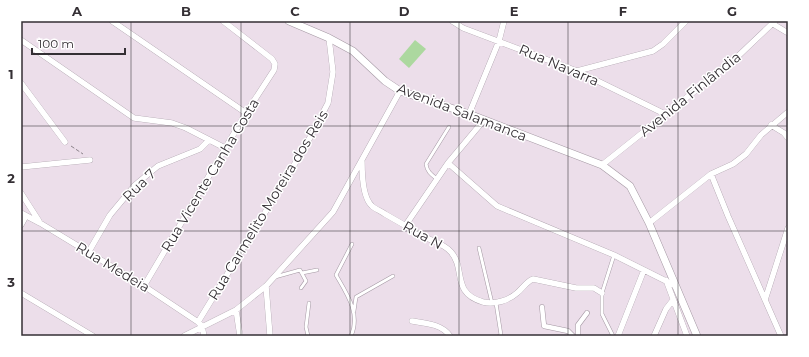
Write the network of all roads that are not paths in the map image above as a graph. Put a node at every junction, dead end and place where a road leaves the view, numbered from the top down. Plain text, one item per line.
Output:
1 (112, 21) edge
2 (223, 21) edge
3 (289, 21) edge
4 (452, 21) edge
5 (504, 21) edge
6 (686, 21) edge
7 (774, 23) edge
8 (788, 33) edge
9 (329, 38) junction
10 (21, 40) edge
11 (499, 41) junction
12 (578, 70) junction
13 (21, 83) edge
14 (400, 92) junction
15 (788, 112) edge
16 (246, 113) junction
17 (468, 114) junction
18 (665, 114) junction
19 (484, 120) junction
20 (771, 125) junction
21 (450, 127) dead end
22 (788, 138) edge
23 (209, 140) junction
24 (65, 142) road end
25 (225, 148) junction
26 (90, 160) road end
27 (362, 161) junction
28 (448, 163) junction
29 (602, 165) junction
30 (21, 167) edge
31 (711, 174) junction
32 (438, 179) junction
33 (21, 193) edge
34 (24, 214) edge
35 (40, 223) junction
36 (649, 223) junction
37 (21, 225) edge
38 (405, 226) junction
39 (788, 228) edge
40 (352, 244) dead end
41 (479, 248) dead end
42 (88, 253) junction
43 (614, 255) junction
44 (316, 270) dead end
45 (644, 270) junction
46 (302, 273) junction
47 (393, 276) dead end
48 (273, 278) junction
49 (666, 280) junction
50 (144, 286) junction
51 (266, 286) junction
52 (676, 286) junction
53 (301, 288) dead end
54 (21, 293) edge
55 (602, 293) junction
56 (673, 300) junction
57 (765, 300) junction
58 (310, 303) dead end
59 (494, 303) junction
60 (542, 307) dead end
61 (236, 310) junction
62 (354, 311) junction
63 (587, 313) dead end
64 (412, 321) dead end
65 (200, 324) junction
66 (93, 336) edge
67 (184, 336) edge
68 (204, 336) edge
69 (240, 336) edge
70 (270, 336) edge
71 (308, 336) edge
72 (351, 336) edge
73 (450, 336) edge
74 (499, 336) edge
75 (573, 336) edge
76 (578, 336) edge
77 (613, 336) edge
78 (618, 336) edge
79 (654, 336) edge
80 (687, 336) edge
81 (697, 336) edge
82 (781, 336) edge

1 - 16 street
2 - 16 street, Rua Vicente Canha Costa
3 - 9 street, Avenida Salamanca
4 - 11 street, Rua Navarra
5 - 11 street
6 - 12 street
7 - 8 street
7 - 18 street, Avenida Finlândia
9 - 14 street, Avenida Salamanca
9 - 65 street, Rua Carmelito Moreira dos Reis
10 - 23 street
11 - 12 street, Rua Navarra
11 - 17 street
12 - 18 street, Rua Navarra
13 - 24 street
14 - 17 street, Avenida Salamanca
14 - 27 street
15 - 20 street
16 - 25 street, Rua Vicente Canha Costa
17 - 19 street, Avenida Salamanca
18 - 29 street, Avenida Finlândia
19 - 28 street
19 - 29 street, Avenida Salamanca
20 - 22 street
20 - 31 street
21 - 32 lane
23 - 25 street
23 - 42 street, Rua 7
25 - 50 street, Rua Vicente Canha Costa
26 - 30 street
27 - 38 street, Rua N
27 - 48 street
28 - 32 street
28 - 43 street
29 - 36 street, Avenida Salamanca
31 - 36 street
31 - 57 street
32 - 38 street
33 - 35 street
34 - 35 street, Rua Medeia
34 - 37 street
35 - 42 street, Rua Medeia
36 - 52 street, Avenida Salamanca
38 - 59 street, Rua N
39 - 57 street
40 - 62 lane
41 - 59 lane
42 - 50 street, Rua Medeia
43 - 45 street
43 - 55 lane
44 - 46 lane
45 - 49 street
45 - 78 street
46 - 48 lane
46 - 53 lane
47 - 62 lane
48 - 51 street
49 - 52 street
49 - 56 street
50 - 65 street, Rua Medeia
51 - 61 street
51 - 70 street
52 - 81 street, Avenida Salamanca
54 - 66 street
55 - 59 street
55 - 77 lane
56 - 79 street
56 - 80 street
57 - 82 street
58 - 71 lane
59 - 74 lane
60 - 75 street
61 - 65 street
61 - 69 street
62 - 72 lane
63 - 76 street
64 - 73 street
65 - 67 street
65 - 68 street

